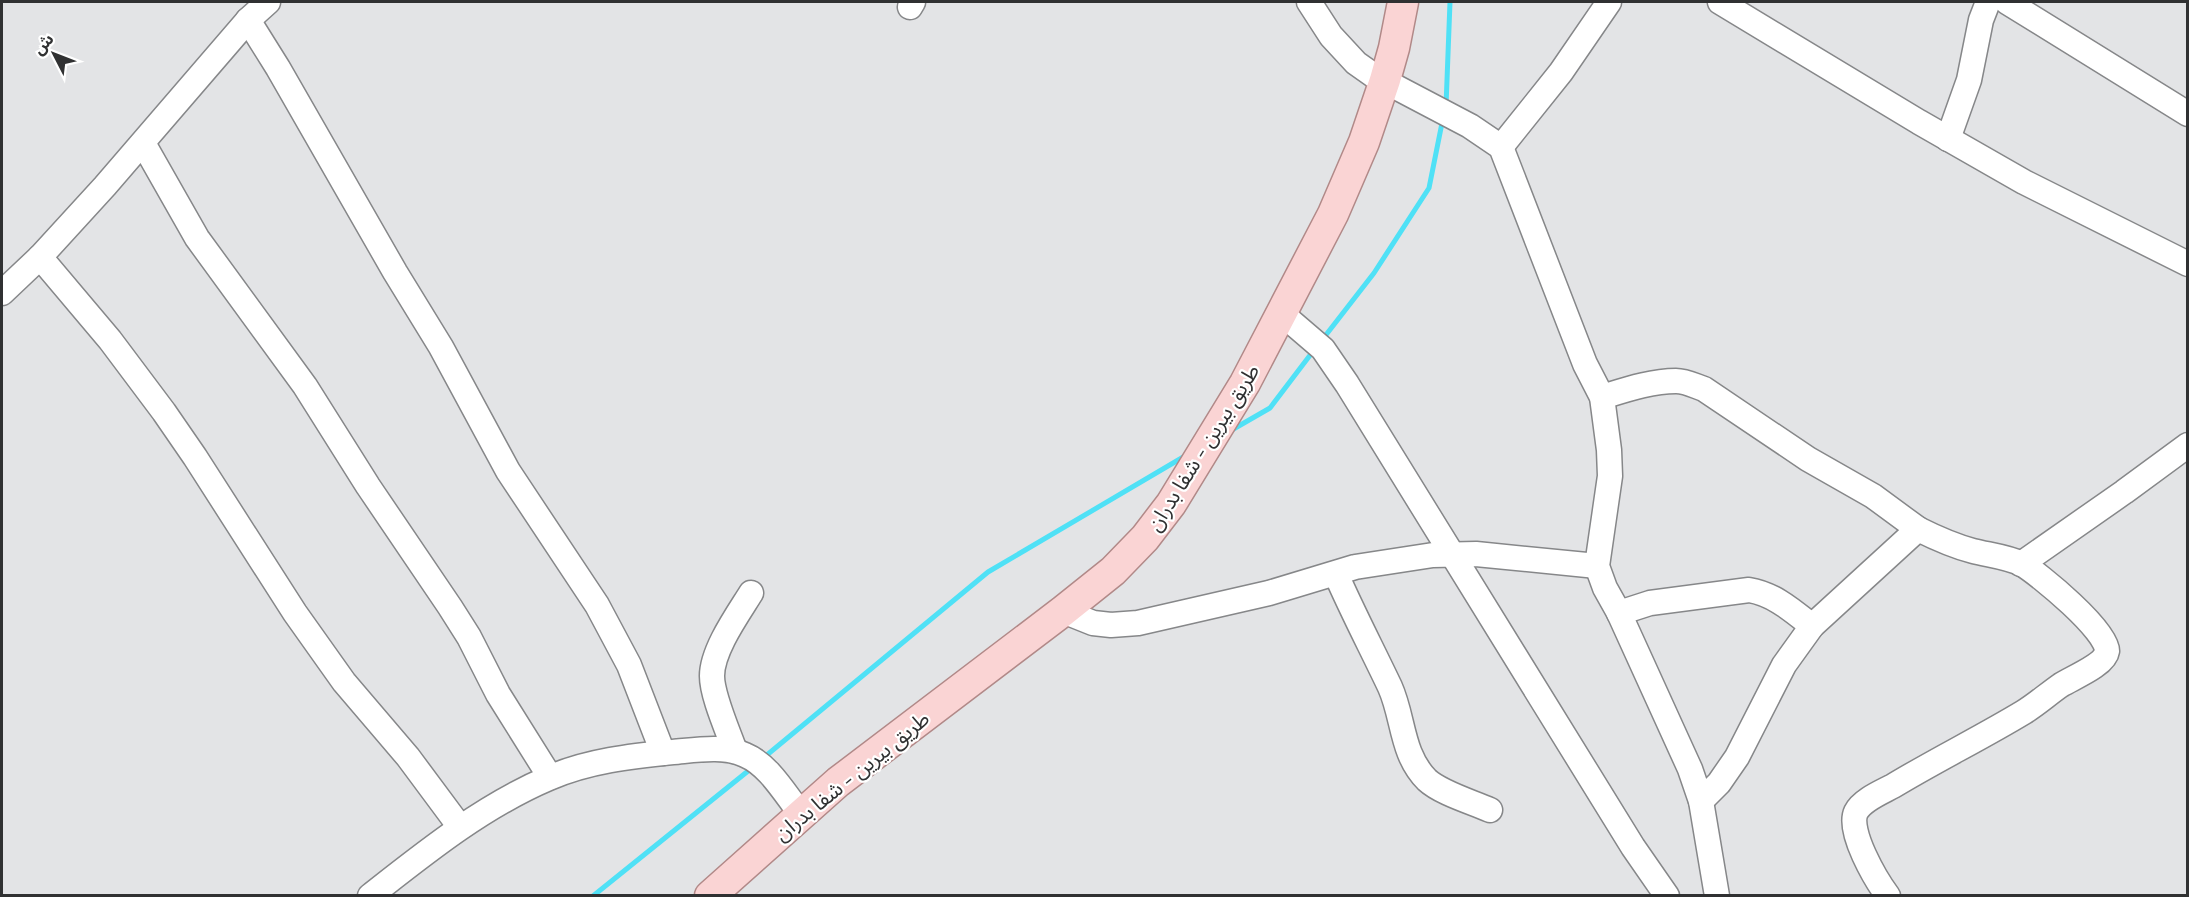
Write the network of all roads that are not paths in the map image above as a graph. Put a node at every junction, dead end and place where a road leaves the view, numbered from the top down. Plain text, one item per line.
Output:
1 (268, 2) edge
2 (1309, 2) edge
3 (1403, 2) edge
4 (1609, 2) edge
5 (1720, 2) edge
6 (1988, 2) edge
7 (2007, 2) edge
8 (248, 20) junction
9 (1384, 80) junction
10 (2187, 114) edge
11 (1948, 139) junction
12 (143, 143) junction
13 (1501, 147) junction
14 (40, 257) junction
15 (2187, 264) edge
16 (2, 293) edge
17 (1281, 313) junction
18 (1602, 397) junction
19 (2187, 445) edge
20 (1918, 529) junction
21 (1451, 555) junction
22 (2021, 564) junction
23 (1597, 566) junction
24 (1336, 574) junction
25 (751, 593) dead end
26 (1063, 611) junction
27 (1619, 613) junction
28 (1812, 626) junction
29 (735, 751) junction
30 (663, 753) junction
31 (550, 777) junction
32 (1701, 801) junction
33 (1490, 810) dead end
34 (801, 814) junction
35 (460, 827) junction
36 (370, 896) edge
37 (710, 896) edge
38 (1667, 896) edge
39 (1717, 896) edge
40 (1888, 896) edge

1 - 8 street
2 - 9 street
3 - 9 main road, طريق بيرين - شفا بدران
4 - 13 street
5 - 11 street
6 - 11 street
7 - 10 street
8 - 12 street
8 - 30 street
9 - 13 street
9 - 17 main road, طريق بيرين - شفا بدران
11 - 15 street
12 - 14 street
12 - 31 street
13 - 18 street
14 - 16 street
14 - 35 street
17 - 21 street
17 - 26 main road, طريق بيرين - شفا بدران
18 - 20 street
18 - 23 street
19 - 22 street
20 - 22 street
20 - 28 street
21 - 23 street
21 - 24 street
21 - 38 street
22 - 40 street
23 - 27 street
24 - 26 street
24 - 33 street
25 - 29 street
26 - 34 main road, طريق بيرين - شفا بدران
27 - 28 street
27 - 32 street
28 - 32 street
29 - 30 street
29 - 34 street
30 - 31 street
31 - 35 street
32 - 39 street
34 - 37 main road, طريق بيرين - شفا بدران
35 - 36 street

